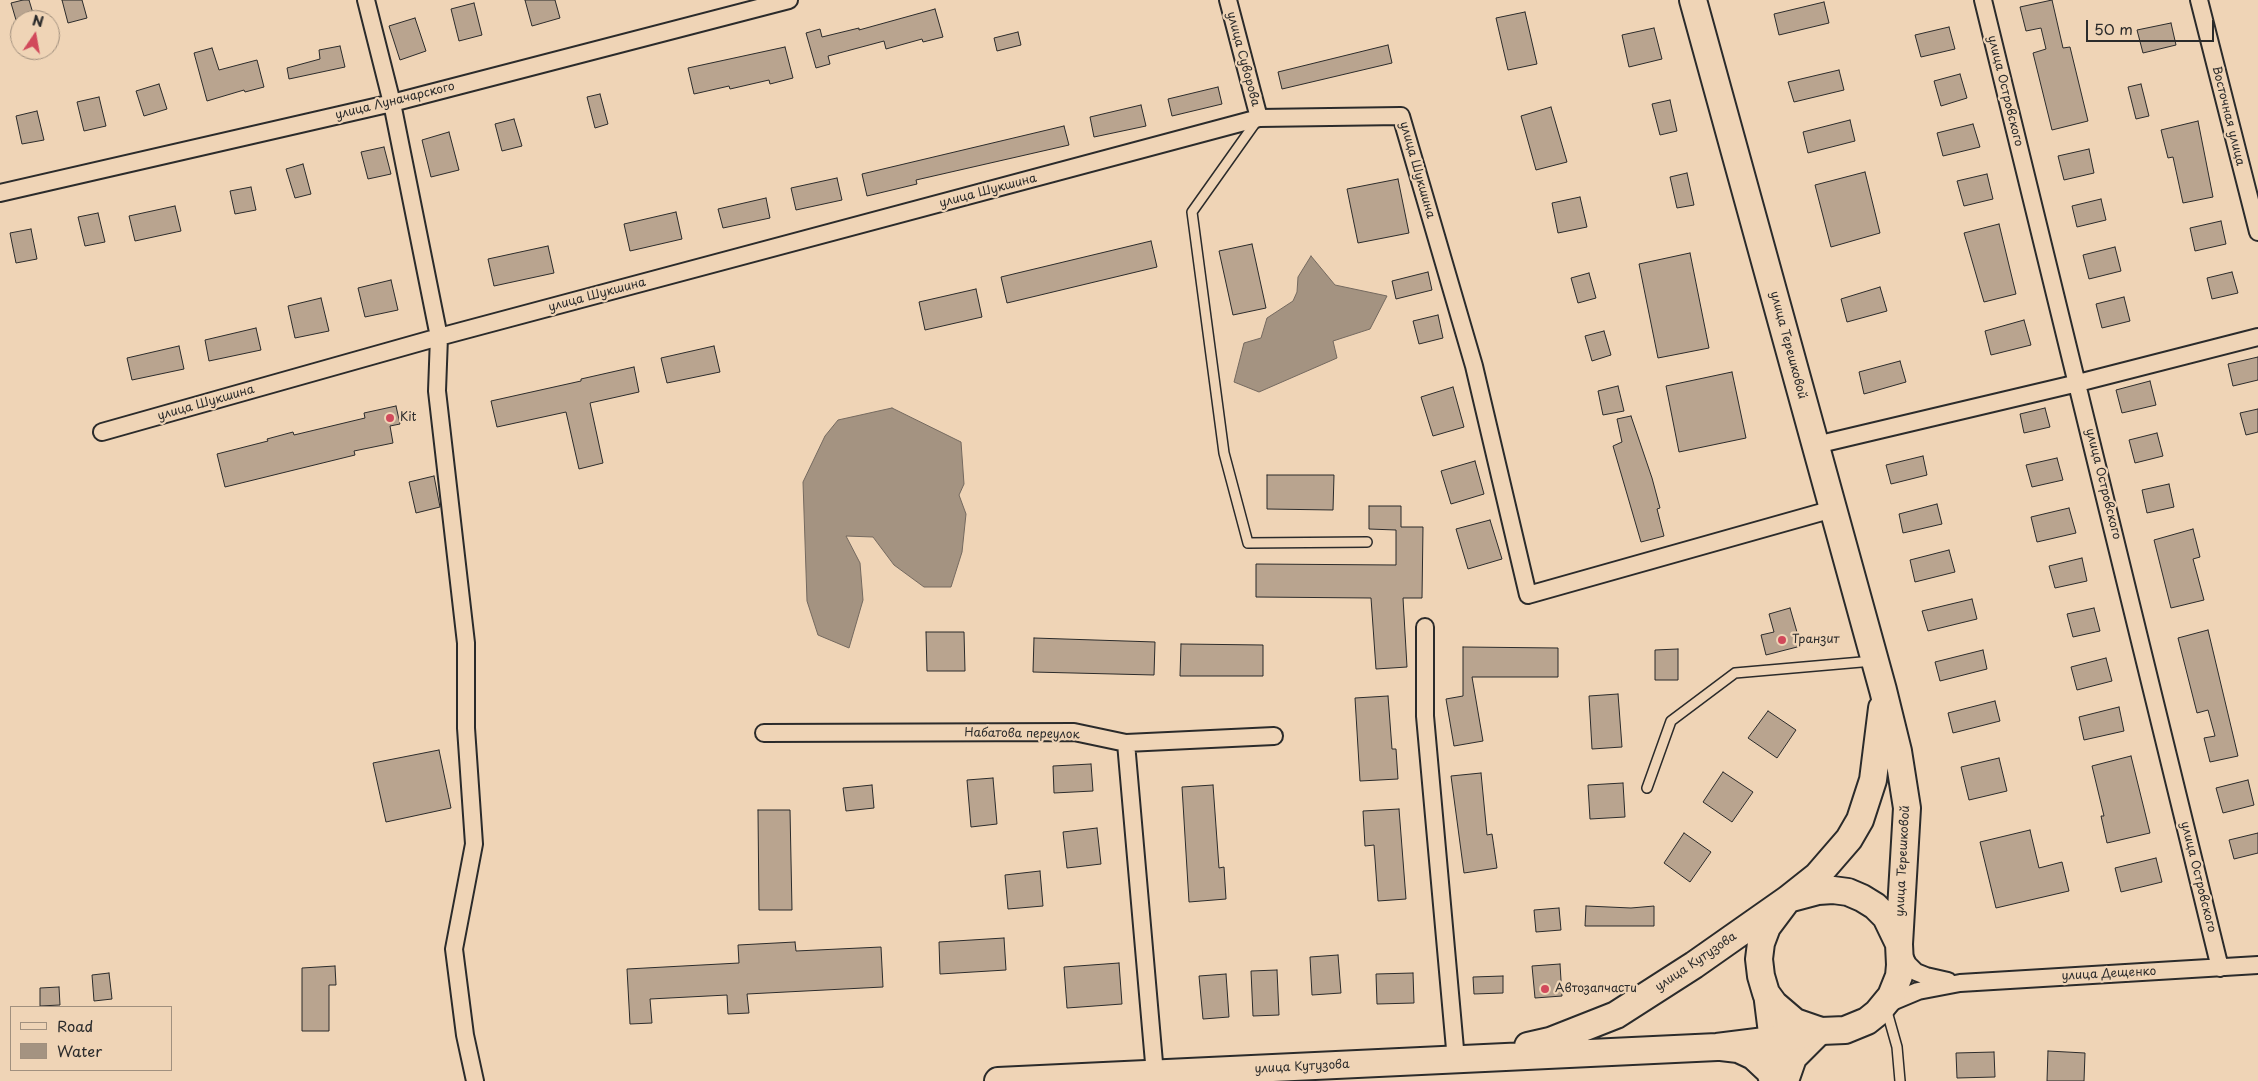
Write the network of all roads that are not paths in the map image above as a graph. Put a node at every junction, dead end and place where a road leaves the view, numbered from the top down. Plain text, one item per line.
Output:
1 (366, 0) edge
2 (789, 0) edge
3 (1228, 0) edge
4 (1693, 0) edge
5 (1983, 0) edge
6 (2199, 0) edge
7 (392, 103) junction
8 (1259, 118) junction
9 (0, 193) edge
10 (2258, 232) edge
11 (439, 337) junction
12 (2258, 337) edge
13 (2078, 383) junction
14 (102, 432) dead end
15 (1816, 445) junction
16 (1834, 508) junction
17 (1367, 542) dead end
18 (1425, 628) dead end
19 (1876, 661) junction
20 (1884, 690) junction
21 (764, 733) dead end
22 (1274, 736) dead end
23 (1126, 743) junction
24 (1647, 788) dead end
25 (1788, 899) junction
26 (1899, 944) junction
27 (2258, 965) edge
28 (2220, 968) junction
29 (1960, 983) junction
30 (1766, 992) junction
31 (1885, 1005) junction
32 (1821, 1030) junction
33 (1773, 1040) junction
34 (1717, 1047) junction
35 (1487, 1058) junction
36 (1456, 1060) junction
37 (1155, 1074) junction
38 (475, 1081) edge
39 (998, 1081) edge
40 (1772, 1081) edge
41 (1778, 1081) edge
42 (1786, 1081) edge
43 (1900, 1081) edge

1 - 7 street
2 - 7 street, улица Луначарского
3 - 8 street, улица Суворова
4 - 15 main road, улица Терешковой
5 - 13 street, улица Островского
6 - 10 street, Восточная улица
7 - 9 street, улица Луначарского
7 - 11 street
8 - 11 street, улица Шукшина
8 - 16 street, улица Шукшина
8 - 17 lane
11 - 14 street, улица Шукшина
11 - 38 street
12 - 13 street
13 - 15 street
13 - 28 street, улица Островского
15 - 16 main road, улица Терешковой
16 - 19 main road, улица Терешковой
18 - 36 street
19 - 20 main road, улица Терешковой
19 - 24 lane
20 - 25 main road, улица Терешковой
20 - 26 main road, улица Терешковой
21 - 23 street, Набатова переулок
22 - 23 street, Набатова переулок
23 - 37 street
25 - 26 main road
25 - 30 main road
25 - 35 main road, улица Кутузова
26 - 29 street, улица Дещенко
26 - 31 main road
27 - 28 street, улица Дещенко
28 - 29 street, улица Дещенко
29 - 31 street, улица Дещенко
30 - 32 main road
30 - 33 street
31 - 32 main road
31 - 43 lane
32 - 33 main road, улица Кутузова
32 - 42 street
33 - 34 main road, улица Кутузова
33 - 41 street
34 - 35 main road, улица Кутузова
34 - 40 street
35 - 36 main road, улица Кутузова
36 - 37 main road, улица Кутузова
37 - 39 main road, улица Кутузова

